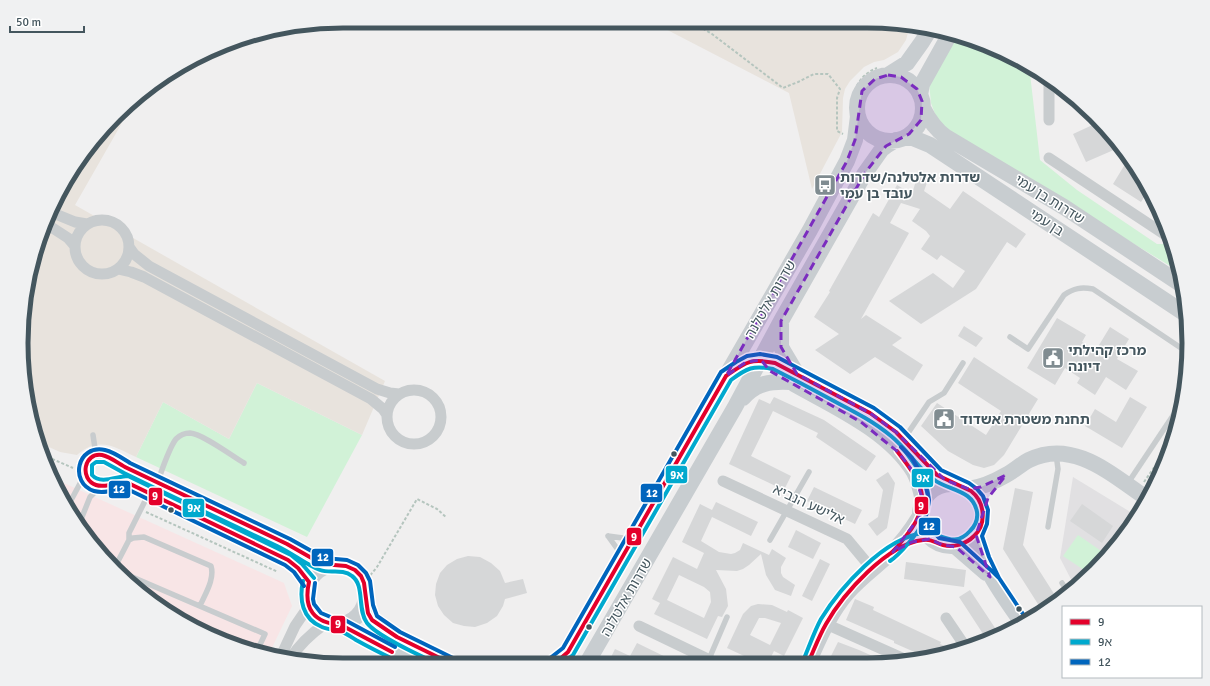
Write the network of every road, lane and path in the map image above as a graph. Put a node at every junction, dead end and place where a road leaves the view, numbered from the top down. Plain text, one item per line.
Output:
1 (702, 28) edge
2 (927, 34) edge
3 (947, 39) edge
4 (888, 75) junction
5 (1049, 86) edge
6 (922, 101) junction
7 (858, 116) junction
8 (1049, 120) dead end
9 (900, 139) junction
10 (855, 140) junction
11 (1049, 158) dead end
12 (55, 214) edge
13 (87, 224) junction
14 (50, 227) edge
15 (1162, 232) edge
16 (74, 245) junction
17 (129, 247) junction
18 (118, 269) junction
19 (1176, 281) edge
20 (1180, 310) edge
21 (760, 317) junction
22 (781, 321) junction
23 (1010, 337) dead end
24 (1182, 348) edge
25 (760, 360) junction
26 (963, 363) dead end
27 (726, 376) junction
28 (793, 378) junction
29 (399, 394) junction
30 (735, 407) junction
31 (387, 414) junction
32 (1171, 424) edge
33 (93, 435) dead end
34 (904, 440) junction
35 (1056, 454) junction
36 (96, 455) junction
37 (902, 456) junction
38 (50, 458) edge
39 (244, 463) dead end
40 (1157, 466) edge
41 (84, 472) junction
42 (808, 472) dead end
43 (1006, 475) junction
44 (723, 481) dead end
45 (101, 486) junction
46 (962, 487) junction
47 (153, 488) junction
48 (1138, 492) edge
49 (70, 501) edge
50 (922, 508) junction
51 (141, 510) junction
52 (982, 510) junction
53 (787, 511) junction
54 (446, 517) dead end
55 (81, 519) edge
56 (1048, 528) dead end
57 (976, 536) junction
58 (633, 538) junction
59 (930, 539) junction
60 (128, 540) junction
61 (770, 540) dead end
62 (956, 546) junction
63 (893, 552) junction
64 (623, 557) junction
65 (117, 562) edge
66 (328, 566) junction
67 (872, 569) junction
68 (278, 572) dead end
69 (131, 577) edge
70 (990, 577) junction
71 (309, 582) junction
72 (1062, 583) dead end
73 (1065, 588) edge
74 (365, 591) junction
75 (200, 606) junction
76 (308, 607) junction
77 (727, 617) dead end
78 (946, 618) dead end
79 (1019, 619) edge
80 (333, 624) junction
81 (826, 624) junction
82 (638, 626) dead end
83 (962, 643) edge
84 (259, 646) edge
85 (283, 652) edge
86 (294, 654) edge
87 (898, 656) edge
88 (404, 658) edge
89 (436, 658) edge
90 (565, 658) edge
91 (590, 658) edge
92 (706, 658) edge
93 (713, 658) edge
94 (810, 658) edge

1 - 10 path
2 - 4 main road
3 - 6 main road
4 - 6 main road
4 - 7 main road
5 - 8 street
6 - 9 main road
6 - 19 main road, שדרות בן עמי
7 - 9 main road
7 - 10 main road, שדרות אלטלנה
9 - 20 main road, בן עמי
9 - 22 main road, שדרות אלטלנה
10 - 21 main road, שדרות אלטלנה
11 - 15 street
12 - 13 street
13 - 16 street
13 - 17 street
14 - 16 street
16 - 18 street
17 - 18 street
17 - 29 street
18 - 31 street
21 - 25 main road
21 - 27 main road, שדרות אלטלנה
22 - 25 main road, שדרות אלטלנה
22 - 28 main road
23 - 24 lane
25 - 27 main road
25 - 28 main road
25 - 30 main road, שדרות אלטלנה
26 - 34 lane
27 - 58 main road, שדרות אלטלנה
28 - 30 main road
28 - 34 main road
28 - 37 main road
29 - 31 street
29 - 31 street
30 - 91 main road, שדרות אלטלנה
32 - 48 lane
33 - 36 lane
34 - 37 lane
34 - 46 main road
35 - 43 main road
35 - 48 main road
35 - 56 lane
36 - 41 main road
36 - 47 main road
37 - 50 main road
38 - 41 path
39 - 47 lane
40 - 48 path
41 - 45 main road
41 - 49 lane
42 - 53 lane
43 - 46 main road
43 - 52 main road
44 - 53 street, אלישע הנביא
45 - 47 main road
45 - 55 lane
46 - 50 main road
46 - 52 main road
47 - 51 lane
47 - 66 main road
47 - 71 main road
50 - 59 main road
50 - 63 main road
51 - 60 lane
51 - 68 path
52 - 57 main road
53 - 61 lane
53 - 67 street, אלישע הנביא
54 - 74 path
57 - 62 main road
57 - 70 main road
58 - 64 main road, שדרות אלטלנה
58 - 64 lane
59 - 62 main road
59 - 63 main road
60 - 65 lane
60 - 75 lane
62 - 70 main road
63 - 67 main road
64 - 90 main road, שדרות אלטלנה
66 - 71 main road
66 - 74 main road
67 - 81 main road
69 - 75 lane
70 - 79 main road
71 - 76 main road
72 - 73 lane
74 - 80 main road
74 - 89 main road
75 - 84 lane
76 - 80 main road
76 - 85 street
77 - 93 lane
78 - 83 street
80 - 86 street
80 - 88 main road
81 - 87 street
81 - 94 main road
82 - 92 street

